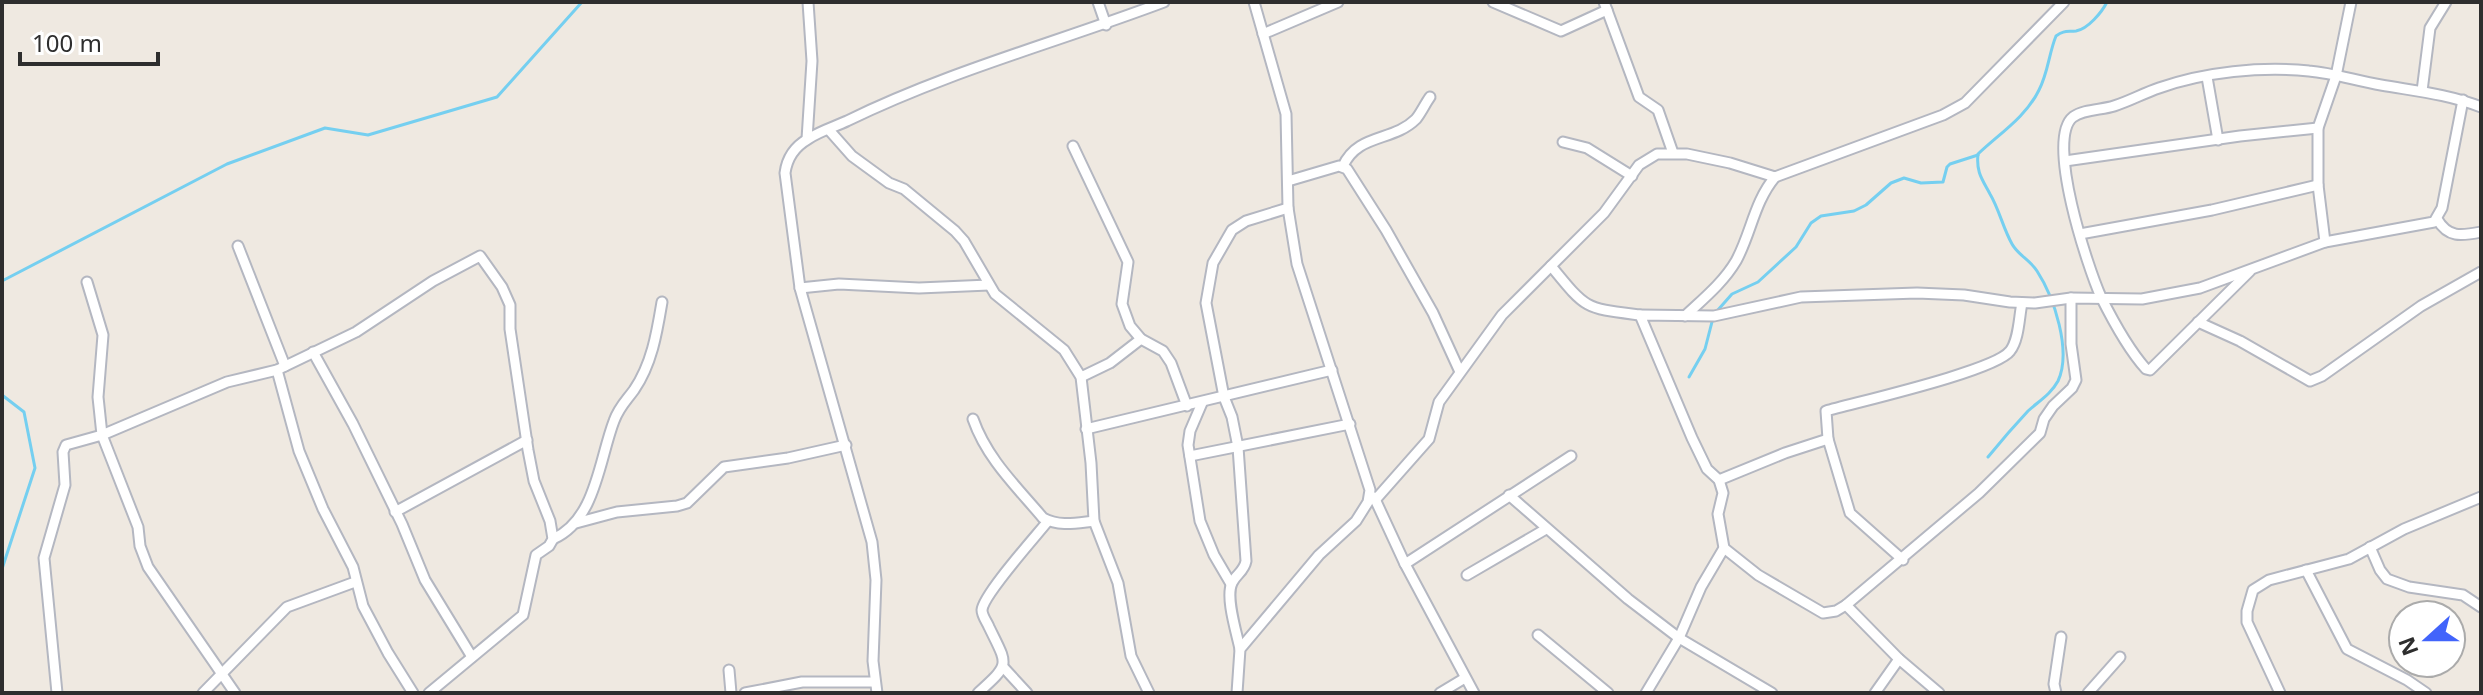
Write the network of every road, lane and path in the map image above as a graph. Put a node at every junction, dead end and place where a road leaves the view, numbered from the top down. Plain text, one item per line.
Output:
1 (808, 2) edge
2 (1098, 2) edge
3 (1164, 2) edge
4 (1254, 2) edge
5 (1338, 2) edge
6 (1493, 2) edge
7 (2064, 2) edge
8 (2351, 2) edge
9 (2446, 2) edge
10 (1605, 6) edge
11 (1106, 25) junction
12 (1263, 34) junction
13 (2336, 76) junction
14 (2207, 77) junction
15 (2422, 91) junction
16 (1430, 97) dead end
17 (2463, 100) junction
18 (2481, 107) edge
19 (2318, 128) junction
20 (829, 130) junction
21 (807, 139) junction
22 (2218, 140) junction
23 (1563, 142) dead end
24 (1073, 146) dead end
25 (1673, 153) junction
26 (2065, 161) junction
27 (1343, 166) junction
28 (1632, 176) junction
29 (1775, 177) junction
30 (1288, 181) junction
31 (2318, 185) junction
32 (1288, 208) junction
33 (2437, 219) junction
34 (2481, 232) edge
35 (2080, 234) junction
36 (2325, 242) junction
37 (238, 246) dead end
38 (1551, 266) junction
39 (2255, 267) junction
40 (2481, 272) edge
41 (87, 282) dead end
42 (989, 285) junction
43 (800, 288) junction
44 (2102, 297) junction
45 (2071, 298) junction
46 (662, 302) dead end
47 (2022, 303) junction
48 (1640, 315) junction
49 (1685, 316) junction
50 (2198, 322) junction
51 (1141, 339) junction
52 (313, 352) junction
53 (281, 368) junction
54 (1332, 370) junction
55 (1460, 372) junction
56 (1081, 377) junction
57 (1224, 397) junction
58 (1202, 403) junction
59 (1187, 406) junction
60 (973, 419) dead end
61 (1350, 424) junction
62 (1086, 429) junction
63 (102, 435) junction
64 (1828, 439) junction
65 (527, 440) junction
66 (846, 445) junction
67 (1238, 447) junction
68 (1190, 456) junction
69 (1571, 456) dead end
70 (1719, 480) junction
71 (1373, 495) junction
72 (1509, 495) junction
73 (2481, 497) edge
74 (395, 512) junction
75 (1048, 521) junction
76 (1094, 521) junction
77 (576, 523) junction
78 (1546, 529) junction
79 (553, 539) junction
80 (2370, 547) junction
81 (1724, 548) junction
82 (1903, 560) junction
83 (1405, 564) junction
84 (2306, 570) junction
85 (1467, 575) dead end
86 (355, 582) junction
87 (1231, 584) junction
88 (1846, 605) junction
89 (2481, 607) edge
90 (1538, 635) dead end
91 (2061, 637) dead end
92 (1679, 638) junction
93 (1240, 649) junction
94 (472, 657) junction
95 (2120, 657) dead end
96 (1899, 659) junction
97 (1004, 668) junction
98 (729, 670) dead end
99 (223, 674) junction
100 (1465, 678) junction
101 (875, 682) junction
102 (57, 693) edge
103 (203, 693) edge
104 (235, 693) edge
105 (413, 693) edge
106 (429, 693) edge
107 (731, 693) edge
108 (745, 693) edge
109 (877, 693) edge
110 (978, 693) edge
111 (1027, 693) edge
112 (1149, 693) edge
113 (1237, 693) edge
114 (1440, 693) edge
115 (1474, 693) edge
116 (1608, 693) edge
117 (1646, 693) edge
118 (1772, 693) edge
119 (1875, 693) edge
120 (1939, 693) edge
121 (2056, 693) edge
122 (2088, 693) edge
123 (2280, 693) edge
124 (2426, 693) edge

1 - 21 street
2 - 11 street
3 - 11 street
4 - 12 street
5 - 12 street
6 - 10 street
7 - 29 street
8 - 13 street
9 - 15 street
10 - 25 street
11 - 20 street
12 - 30 street
13 - 14 street
13 - 15 street
13 - 19 street
14 - 22 street
14 - 26 street
15 - 17 street
16 - 27 street
17 - 18 street
17 - 33 street
19 - 22 street
19 - 31 street
20 - 21 street
20 - 42 street
21 - 43 street
22 - 26 street
23 - 28 street
24 - 51 street
25 - 28 street
25 - 29 street
26 - 35 street
27 - 30 street
27 - 55 street
28 - 38 street
29 - 49 street
30 - 32 street
31 - 35 street
31 - 36 street
32 - 54 street
32 - 57 street
33 - 34 street
33 - 36 street
35 - 44 street
36 - 39 street
37 - 53 street
38 - 48 street
38 - 55 street
39 - 44 street
39 - 50 street
40 - 50 street
41 - 63 street
42 - 43 street
42 - 56 street
43 - 66 street
44 - 45 street
44 - 50 street
45 - 47 street
45 - 82 street
46 - 77 street
47 - 49 street
47 - 64 street
48 - 49 street
48 - 70 street
51 - 56 street
51 - 59 street
52 - 53 street
52 - 65 street
52 - 74 street
53 - 63 street
53 - 86 street
54 - 57 street
54 - 61 street
55 - 71 street
56 - 62 street
57 - 58 street
57 - 67 street
58 - 59 street
58 - 68 street
59 - 62 street
60 - 75 street
61 - 67 street
61 - 71 street
62 - 76 street
63 - 99 street
63 - 102 street
64 - 70 street
64 - 82 street
65 - 74 street
65 - 79 street
66 - 77 street
66 - 101 street
67 - 68 street
67 - 87 street
68 - 87 street
69 - 72 street
70 - 81 street
71 - 83 street
71 - 93 street
72 - 78 street
72 - 83 street
73 - 80 street
74 - 94 street
75 - 76 street
75 - 97 street
76 - 112 street
77 - 79 street
78 - 85 street
78 - 92 street
79 - 94 street
80 - 84 street
80 - 89 street
81 - 88 street
81 - 92 street
82 - 88 street
83 - 100 street
84 - 123 street
84 - 124 street
86 - 99 street
86 - 105 street
87 - 93 street
88 - 96 street
90 - 116 street
91 - 121 street
92 - 117 street
92 - 118 street
93 - 113 street
94 - 106 street
95 - 122 street
96 - 119 street
96 - 120 street
97 - 110 street
97 - 111 street
98 - 107 street
99 - 103 street
99 - 104 street
100 - 114 street
100 - 115 street
101 - 108 street
101 - 109 street

